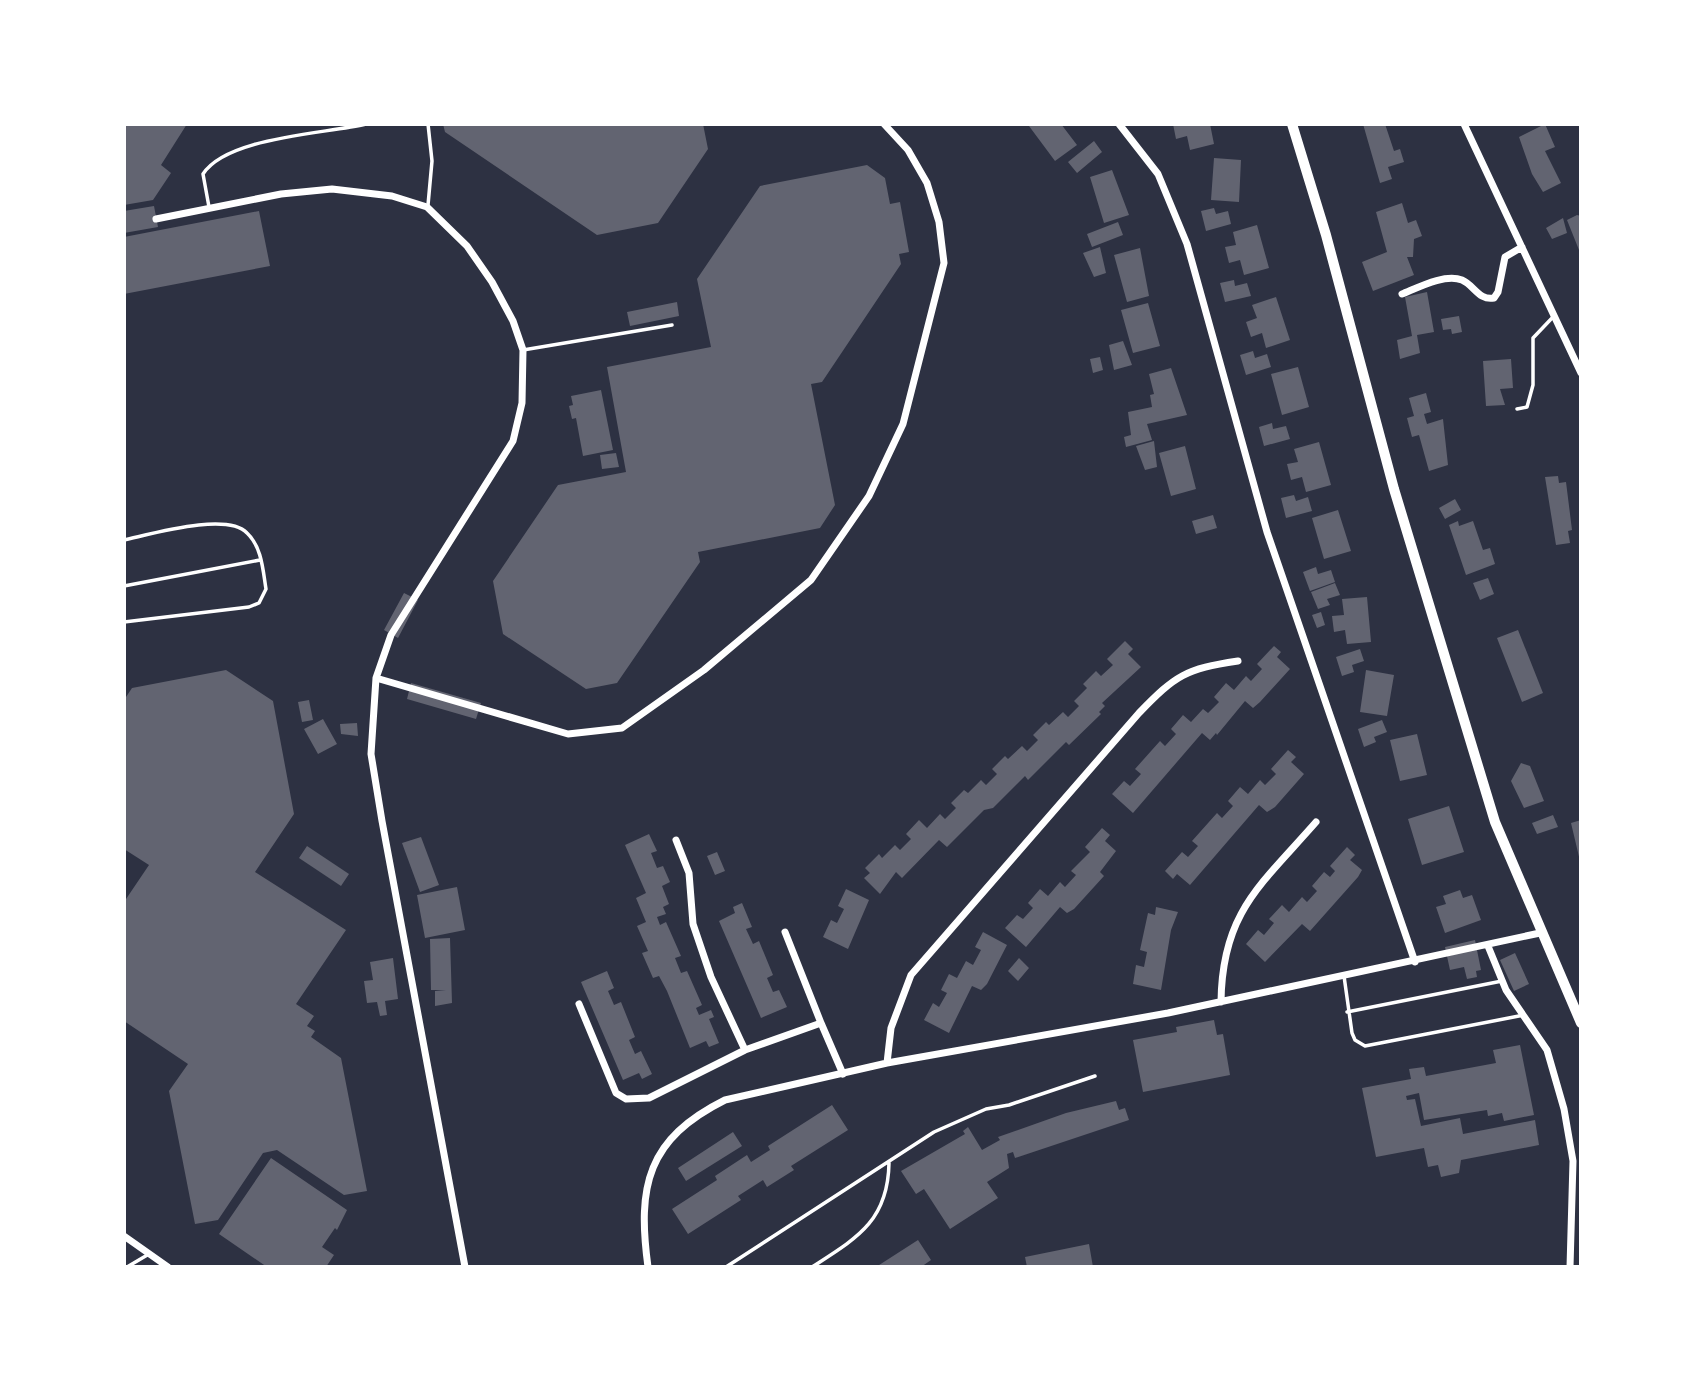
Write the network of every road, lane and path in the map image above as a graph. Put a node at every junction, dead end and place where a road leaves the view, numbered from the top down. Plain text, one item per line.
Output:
1 (366, 124) edge
2 (428, 124) edge
3 (884, 124) edge
4 (1119, 124) edge
5 (1292, 124) edge
6 (1464, 124) edge
7 (427, 207) junction
8 (210, 209) junction
9 (156, 219) dead end
10 (1522, 247) junction
11 (1402, 294) dead end
12 (1553, 317) junction
13 (672, 325) dead end
14 (523, 350) junction
15 (1581, 373) edge
16 (1517, 409) dead end
17 (124, 540) edge
18 (260, 559) junction
19 (124, 586) edge
20 (124, 622) edge
21 (1238, 661) dead end
22 (376, 678) junction
23 (1315, 822) dead end
24 (676, 840) dead end
25 (785, 932) dead end
26 (1541, 933) junction
27 (1488, 946) junction
28 (1415, 962) junction
29 (1344, 976) junction
30 (1502, 981) junction
31 (1221, 1002) junction
32 (579, 1004) dead end
33 (1347, 1012) junction
34 (1526, 1015) junction
35 (821, 1023) junction
36 (1581, 1023) edge
37 (745, 1050) junction
38 (887, 1063) junction
39 (843, 1074) junction
40 (1095, 1076) dead end
41 (889, 1161) junction
42 (124, 1236) edge
43 (149, 1253) junction
44 (733, 1262) junction
45 (127, 1267) edge
46 (168, 1267) edge
47 (465, 1267) edge
48 (648, 1267) edge
49 (726, 1267) edge
50 (737, 1267) edge
51 (812, 1267) edge
52 (1570, 1267) edge

1 - 8 lane
2 - 7 lane
3 - 22 street
4 - 28 street
5 - 26 street
6 - 10 street
7 - 8 street
7 - 14 street
8 - 9 street
10 - 11 street
10 - 12 street
12 - 15 street
12 - 16 lane
13 - 14 lane
14 - 22 street
17 - 18 lane
18 - 19 lane
18 - 20 lane
21 - 38 street
22 - 47 street
23 - 31 street
24 - 37 street
25 - 35 street
26 - 27 street
26 - 36 street
27 - 28 street
27 - 30 street
28 - 29 street
29 - 31 street
29 - 33 lane
30 - 33 lane
30 - 34 street
31 - 38 street
32 - 37 street
33 - 34 lane
34 - 52 street
35 - 37 street
35 - 39 street
38 - 39 street
39 - 48 street
40 - 41 lane
41 - 44 lane
41 - 51 lane
42 - 43 street
43 - 45 lane
43 - 46 street
44 - 49 lane
44 - 50 lane

